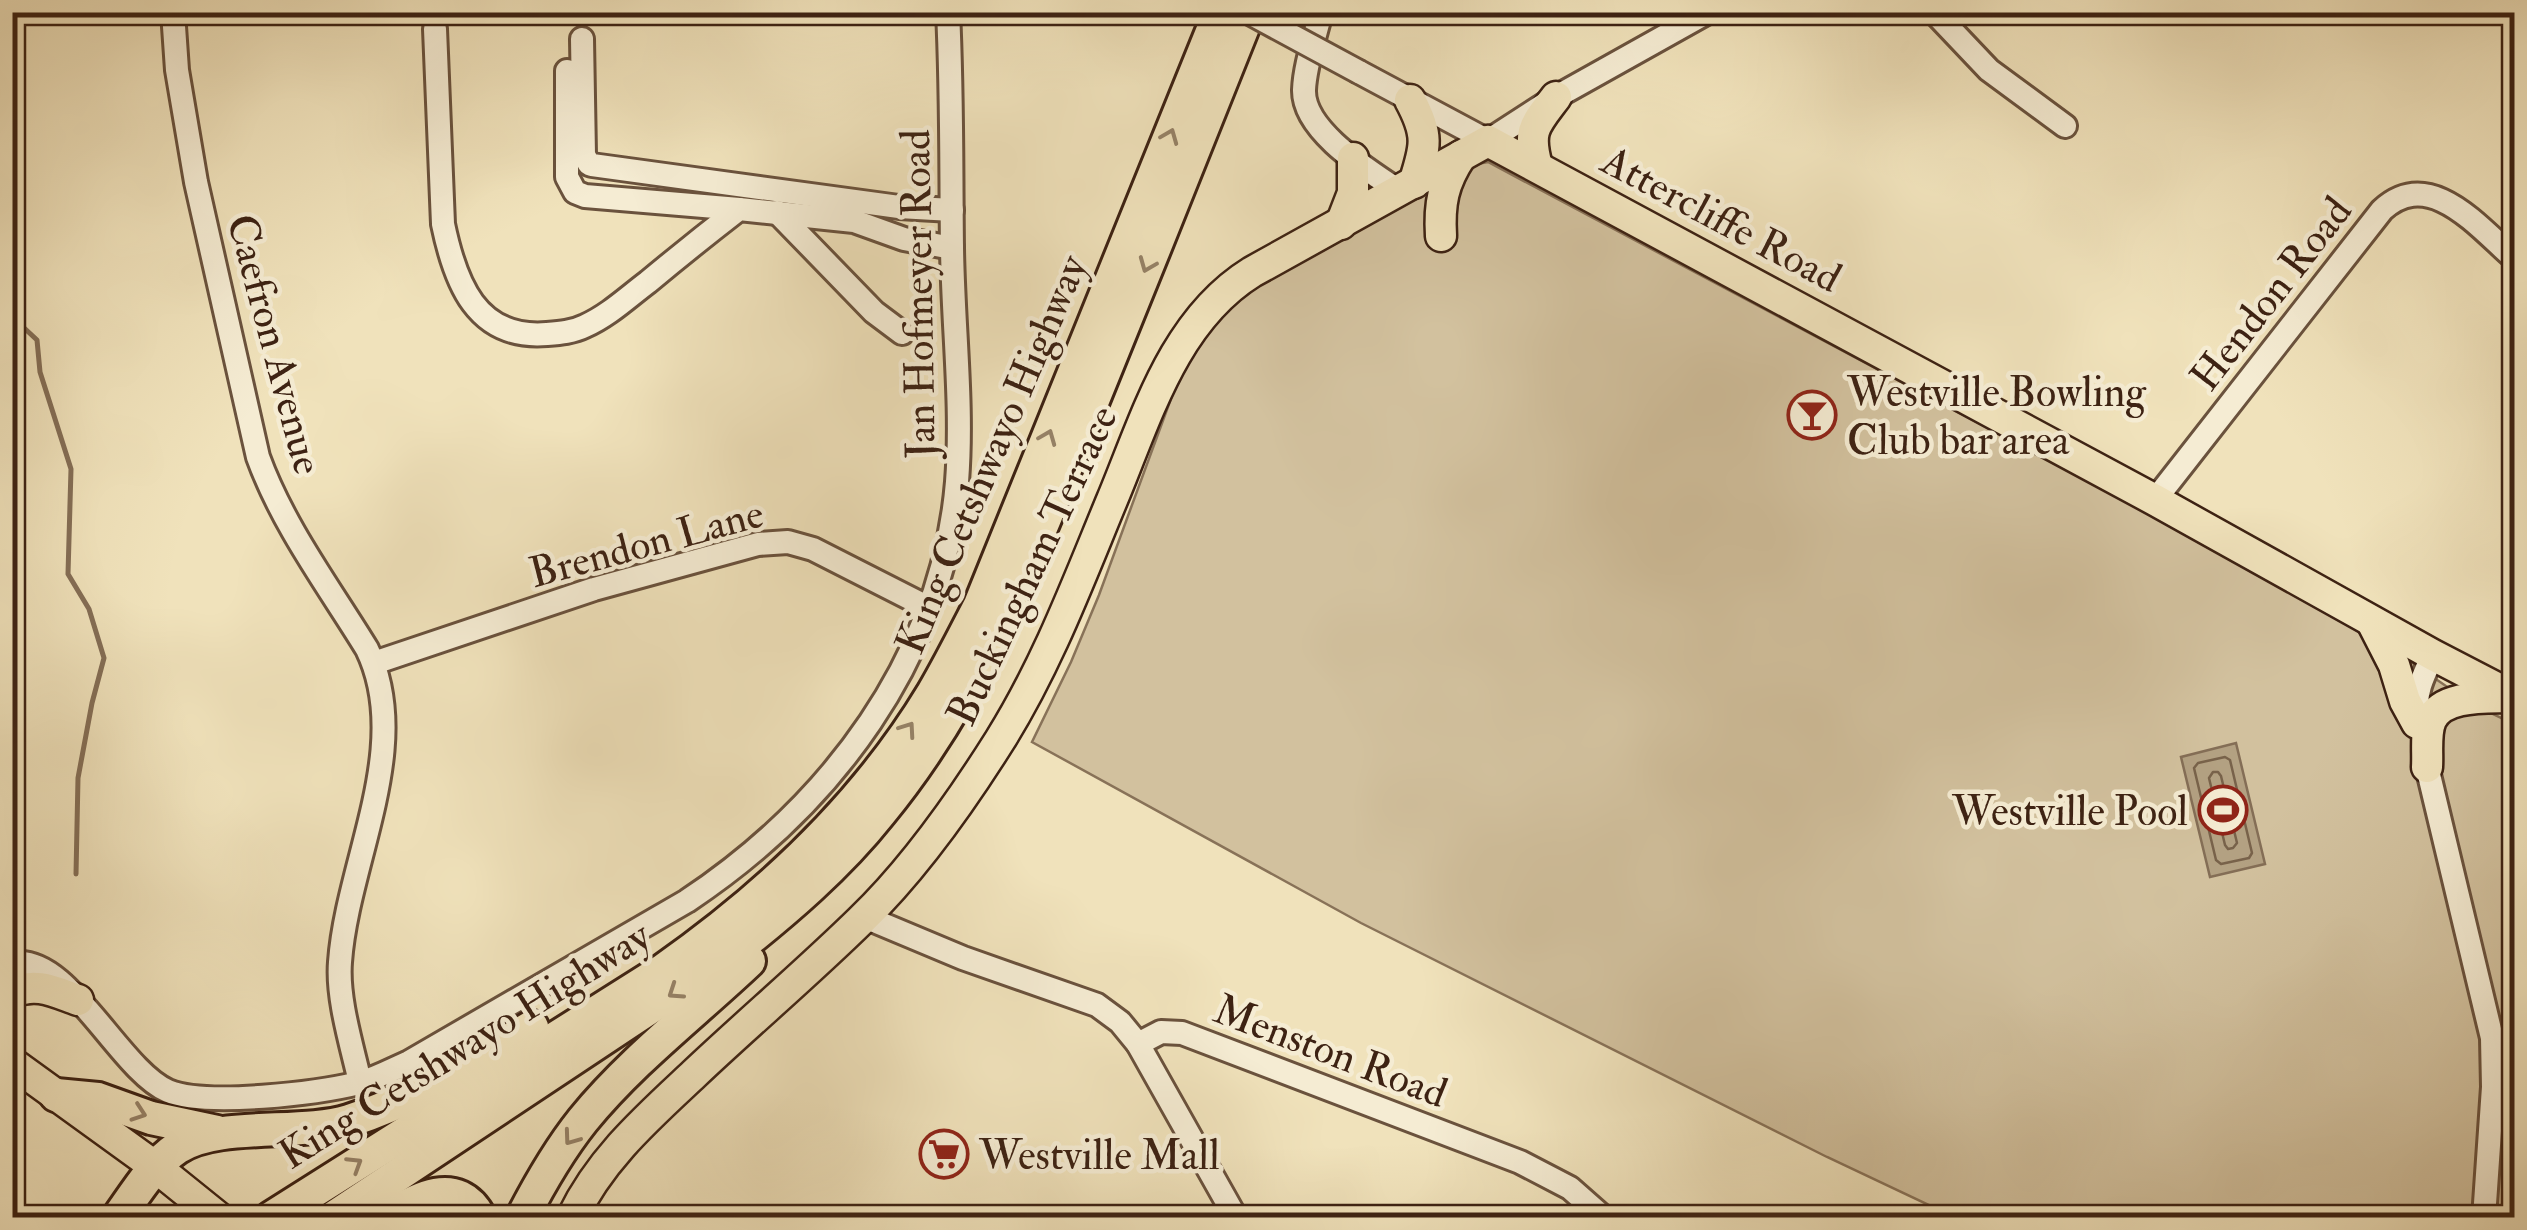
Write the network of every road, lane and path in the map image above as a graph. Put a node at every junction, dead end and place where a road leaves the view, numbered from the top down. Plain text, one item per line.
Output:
1 (172, 12) edge
2 (948, 12) edge
3 (1220, 12) edge
4 (1248, 12) edge
5 (1321, 12) edge
6 (1708, 12) edge
7 (1934, 12) edge
8 (435, 29) dead end
9 (582, 38) dead end
10 (566, 71) dead end
11 (1556, 97) junction
12 (1410, 100) junction
13 (2065, 126) dead end
14 (1488, 141) junction
15 (1461, 156) junction
16 (1354, 158) junction
17 (1537, 166) junction
18 (1406, 187) junction
19 (739, 209) junction
20 (952, 210) junction
21 (777, 212) junction
22 (1341, 224) junction
23 (1441, 236) dead end
24 (952, 248) junction
25 (2514, 258) edge
26 (902, 333) dead end
27 (2154, 500) junction
28 (929, 608) junction
29 (2372, 622) junction
30 (2433, 656) junction
31 (374, 663) junction
32 (2514, 697) edge
33 (2417, 722) junction
34 (2427, 767) junction
35 (880, 770) junction
36 (834, 864) junction
37 (865, 917) junction
38 (12, 964) edge
39 (12, 992) edge
40 (78, 1000) junction
41 (1138, 1044) junction
42 (12, 1063) edge
43 (360, 1082) junction
44 (56, 1096) junction
45 (222, 1134) junction
46 (156, 1168) junction
47 (272, 1217) edge
48 (118, 1218) edge
49 (219, 1218) edge
50 (333, 1218) edge
51 (386, 1218) edge
52 (480, 1218) edge
53 (522, 1218) edge
54 (572, 1218) edge
55 (1236, 1218) edge
56 (1604, 1218) edge
57 (2484, 1218) edge

1 - 31 street, Caefron Avenue
2 - 20 street, Jan Hofmeyer Road
35 -> 3 highway, King Cetshwayo Highway
4 - 12 street, Attercliffe Road, bridge
4 -> 36 highway, King Cetshwayo Highway
5 - 16 street
6 - 11 street
7 - 13 street
8 - 19 street
9 - 20 street
10 - 19 street
11 - 14 street
11 - 17 main road
12 - 14 street, Attercliffe Road
12 - 18 main road
14 - 15 main road, Buckingham Terrace
14 - 17 main road, Attercliffe Road
15 - 18 main road, Buckingham Terrace
15 - 23 main road
16 - 18 street
16 - 22 main road
17 - 27 main road, Attercliffe Road
18 - 22 main road, Buckingham Terrace
19 - 21 street
20 - 24 street, Jan Hofmeyer Road
21 - 24 street
21 - 26 street
22 - 37 main road, Buckingham Terrace
24 - 28 street, Jan Hofmeyer Road
25 - 27 street, Hendon Road
27 - 29 main road, Attercliffe Road
28 - 31 street, Brendon Lane
28 - 43 street, Jan Hofmeyer Road
29 - 30 main road, Attercliffe Road
29 - 33 main road
30 - 32 main road, Attercliffe Road
30 - 33 street
31 - 43 street, Caefron Avenue
32 - 34 main road
33 - 34 street
34 - 57 street
35 - 45 highway
47 -> 35 highway, King Cetshwayo Highway
36 -> 50 highway, King Cetshwayo Highway
36 -> 53 highway
37 - 41 street
37 - 54 main road, Buckingham Terrace
38 - 40 street, Jan Hofmeyer Road
39 - 40 main road
40 - 43 street, Jan Hofmeyer Road
41 - 55 street
41 - 56 street, Menston Road
42 - 44 main road
44 -> 45 highway
44 - 46 main road
45 - 46 highway
46 - 48 highway
46 - 49 main road
51 - 52 highway

